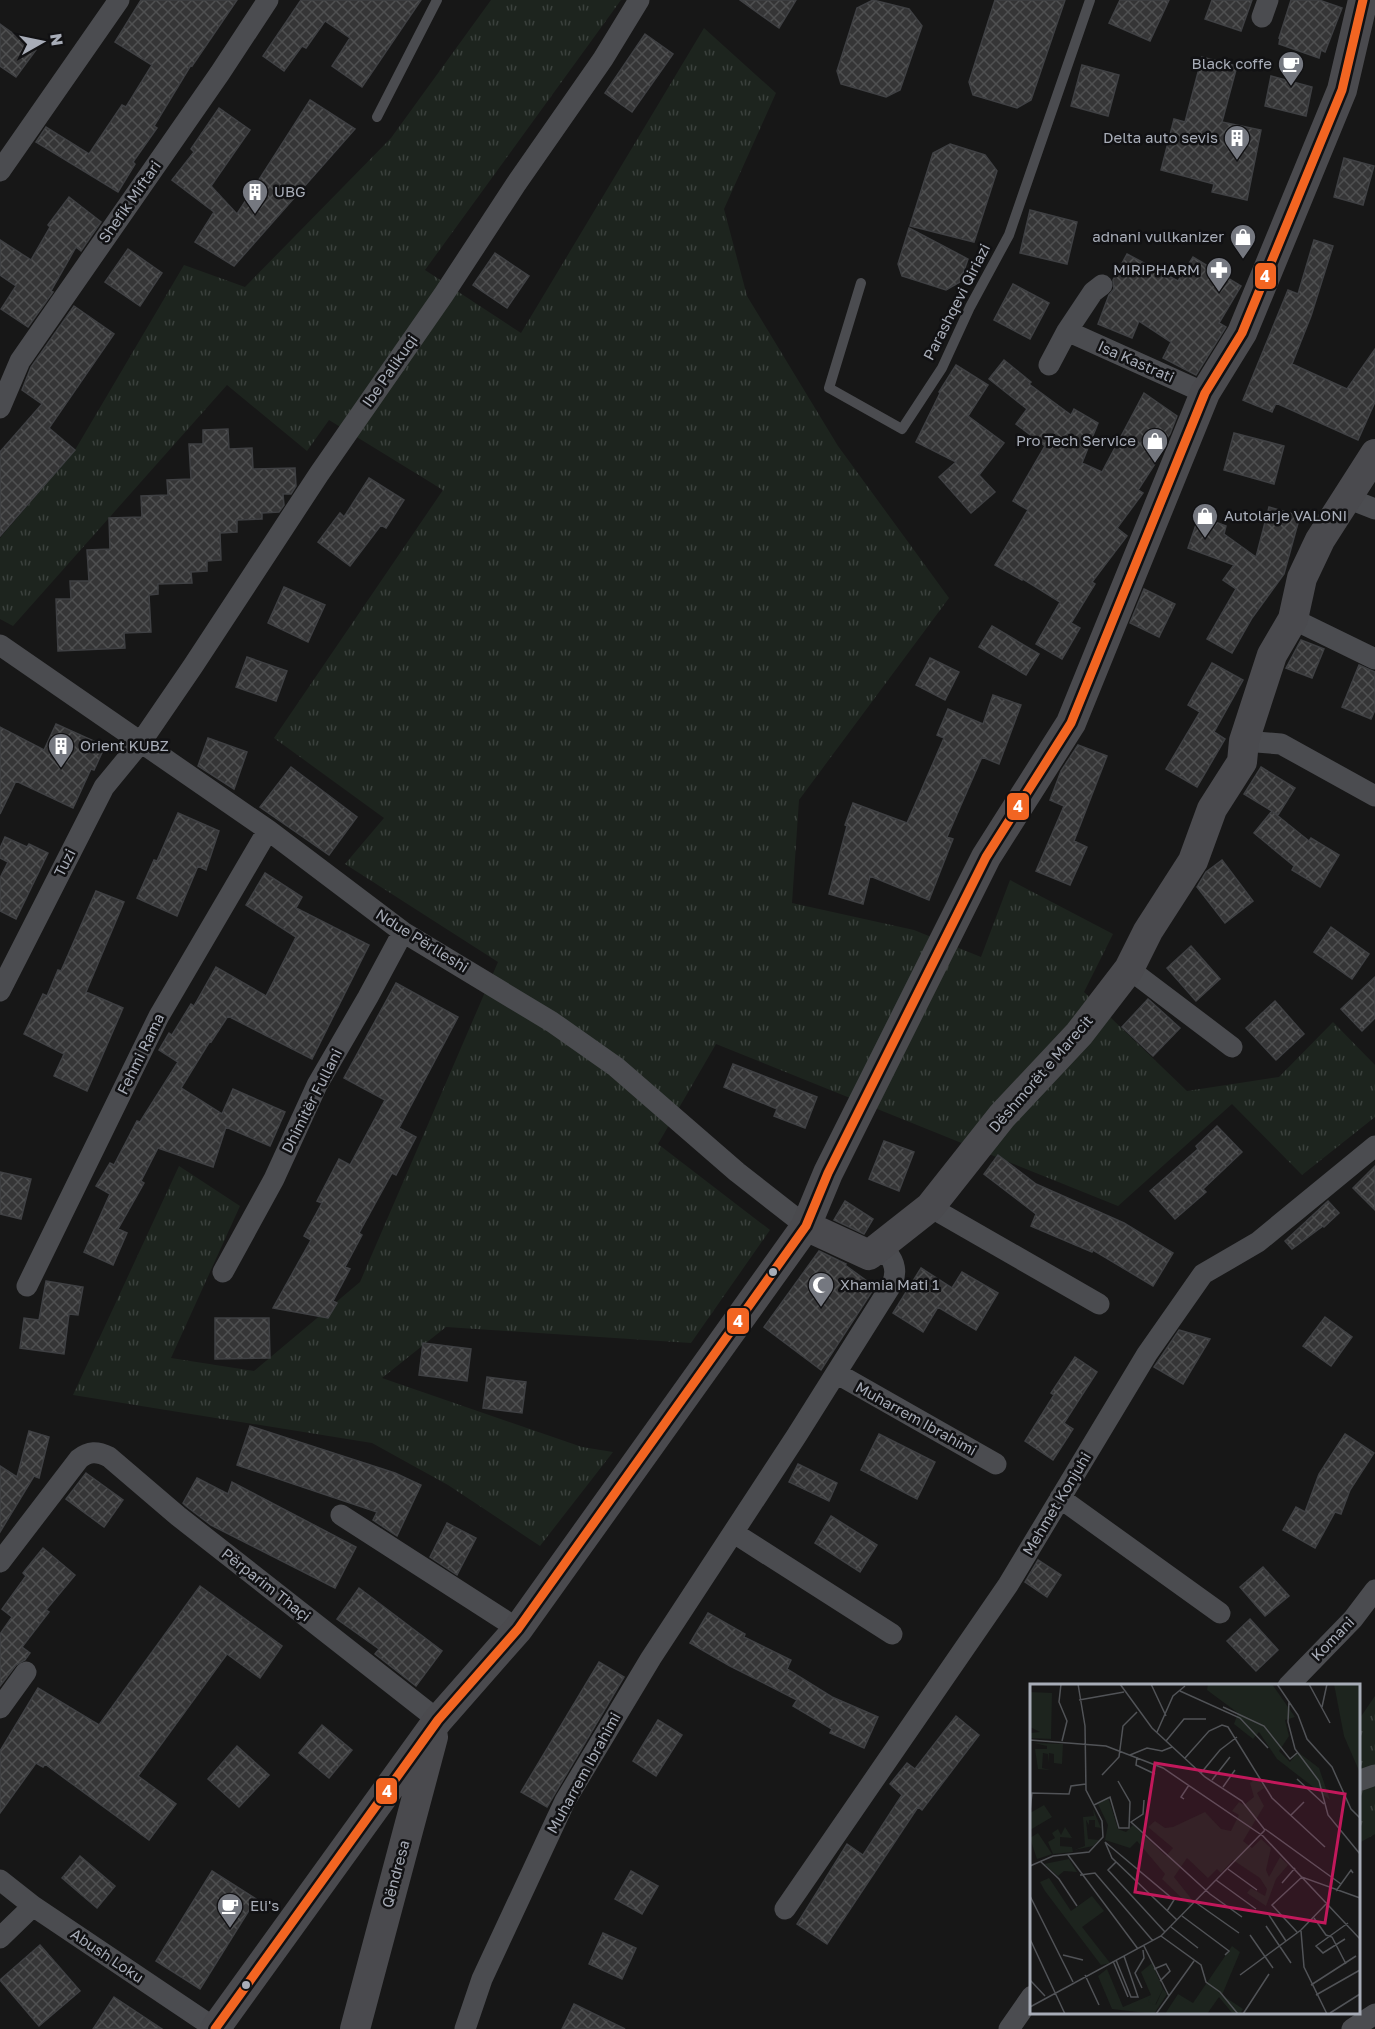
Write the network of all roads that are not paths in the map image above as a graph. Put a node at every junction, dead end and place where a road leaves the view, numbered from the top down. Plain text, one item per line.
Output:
1 (119, 0) edge
2 (268, 0) edge
3 (436, 0) edge
4 (639, 0) edge
5 (1090, 0) edge
6 (1363, 0) edge
7 (377, 117) dead end
8 (0, 171) edge
9 (861, 283) dead end
10 (1102, 285) dead end
11 (1067, 331) junction
12 (1049, 365) dead end
13 (1204, 393) junction
14 (0, 408) edge
15 (1375, 454) edge
16 (1347, 498) junction
17 (1375, 509) edge
18 (1293, 619) junction
19 (0, 645) edge
20 (1375, 658) edge
21 (1244, 741) junction
22 (141, 742) junction
23 (1375, 796) edge
24 (268, 830) junction
25 (403, 932) junction
26 (1129, 969) junction
27 (0, 991) edge
28 (1232, 1047) dead end
29 (1375, 1146) edge
30 (930, 1208) junction
31 (806, 1226) junction
32 (869, 1255) junction
33 (223, 1272) dead end
34 (27, 1286) dead end
35 (1099, 1304) dead end
36 (836, 1373) junction
37 (996, 1464) dead end
38 (1060, 1498) junction
39 (341, 1515) dead end
40 (734, 1533) junction
41 (0, 1562) edge
42 (1375, 1590) edge
43 (1220, 1614) dead end
44 (518, 1629) junction
45 (892, 1634) dead end
46 (26, 1672) dead end
47 (1290, 1684) edge
48 (0, 1708) edge
49 (438, 1719) junction
50 (1375, 1775) edge
51 (1360, 1781) edge
52 (0, 1880) edge
53 (33, 1906) junction
54 (785, 1909) dead end
55 (0, 1938) edge
56 (1030, 1999) edge
57 (1375, 2014) edge
58 (215, 2029) edge
59 (355, 2029) edge
60 (465, 2029) edge
61 (1009, 2029) edge
62 (1352, 2029) edge

1 - 8 street
2 - 14 street, Shefik Miftari
3 - 7 lane
4 - 22 street, Ibe Palikuqi
5 - 9 lane, Parashqevi Qiriazi
6 - 13 street
10 - 11 street
11 - 12 street
11 - 13 street, Isa Kastrati
13 - 31 street
15 - 16 street, Dëshmorët e Marecit
16 - 17 street
16 - 18 street, Dëshmorët e Marecit
18 - 20 street
18 - 21 street, Dëshmorët e Marecit
19 - 22 street, Ndue Përlleshi
21 - 23 street
21 - 26 street, Dëshmorët e Marecit
22 - 24 street, Ndue Përlleshi
22 - 27 street, Tuzi
24 - 25 street, Ndue Përlleshi
24 - 34 street, Fehmi Rama
25 - 31 street, Ndue Përlleshi
25 - 33 street, Dhimitër Fullani
26 - 28 street
26 - 30 street, Dëshmorët e Marecit
29 - 38 street, Mehmet Konjuhi
30 - 32 street, Dëshmorët e Marecit
30 - 35 street
31 - 32 street
31 - 44 street
32 - 36 street, Muharrem Ibrahimi
36 - 37 street, Muharrem Ibrahimi
36 - 40 street, Muharrem Ibrahimi
38 - 43 street
38 - 54 street, Mehmet Konjuhi
39 - 44 street
40 - 45 street
40 - 60 street, Muharrem Ibrahimi
41 - 49 street, Përparim Thaçi
42 - 47 street, Komani
44 - 49 street
46 - 48 street
49 - 58 street
49 - 59 street, Qëndresa
50 - 51 street
52 - 53 street, Abush Loku
53 - 55 street
53 - 58 street, Abush Loku
56 - 61 street
57 - 62 street

